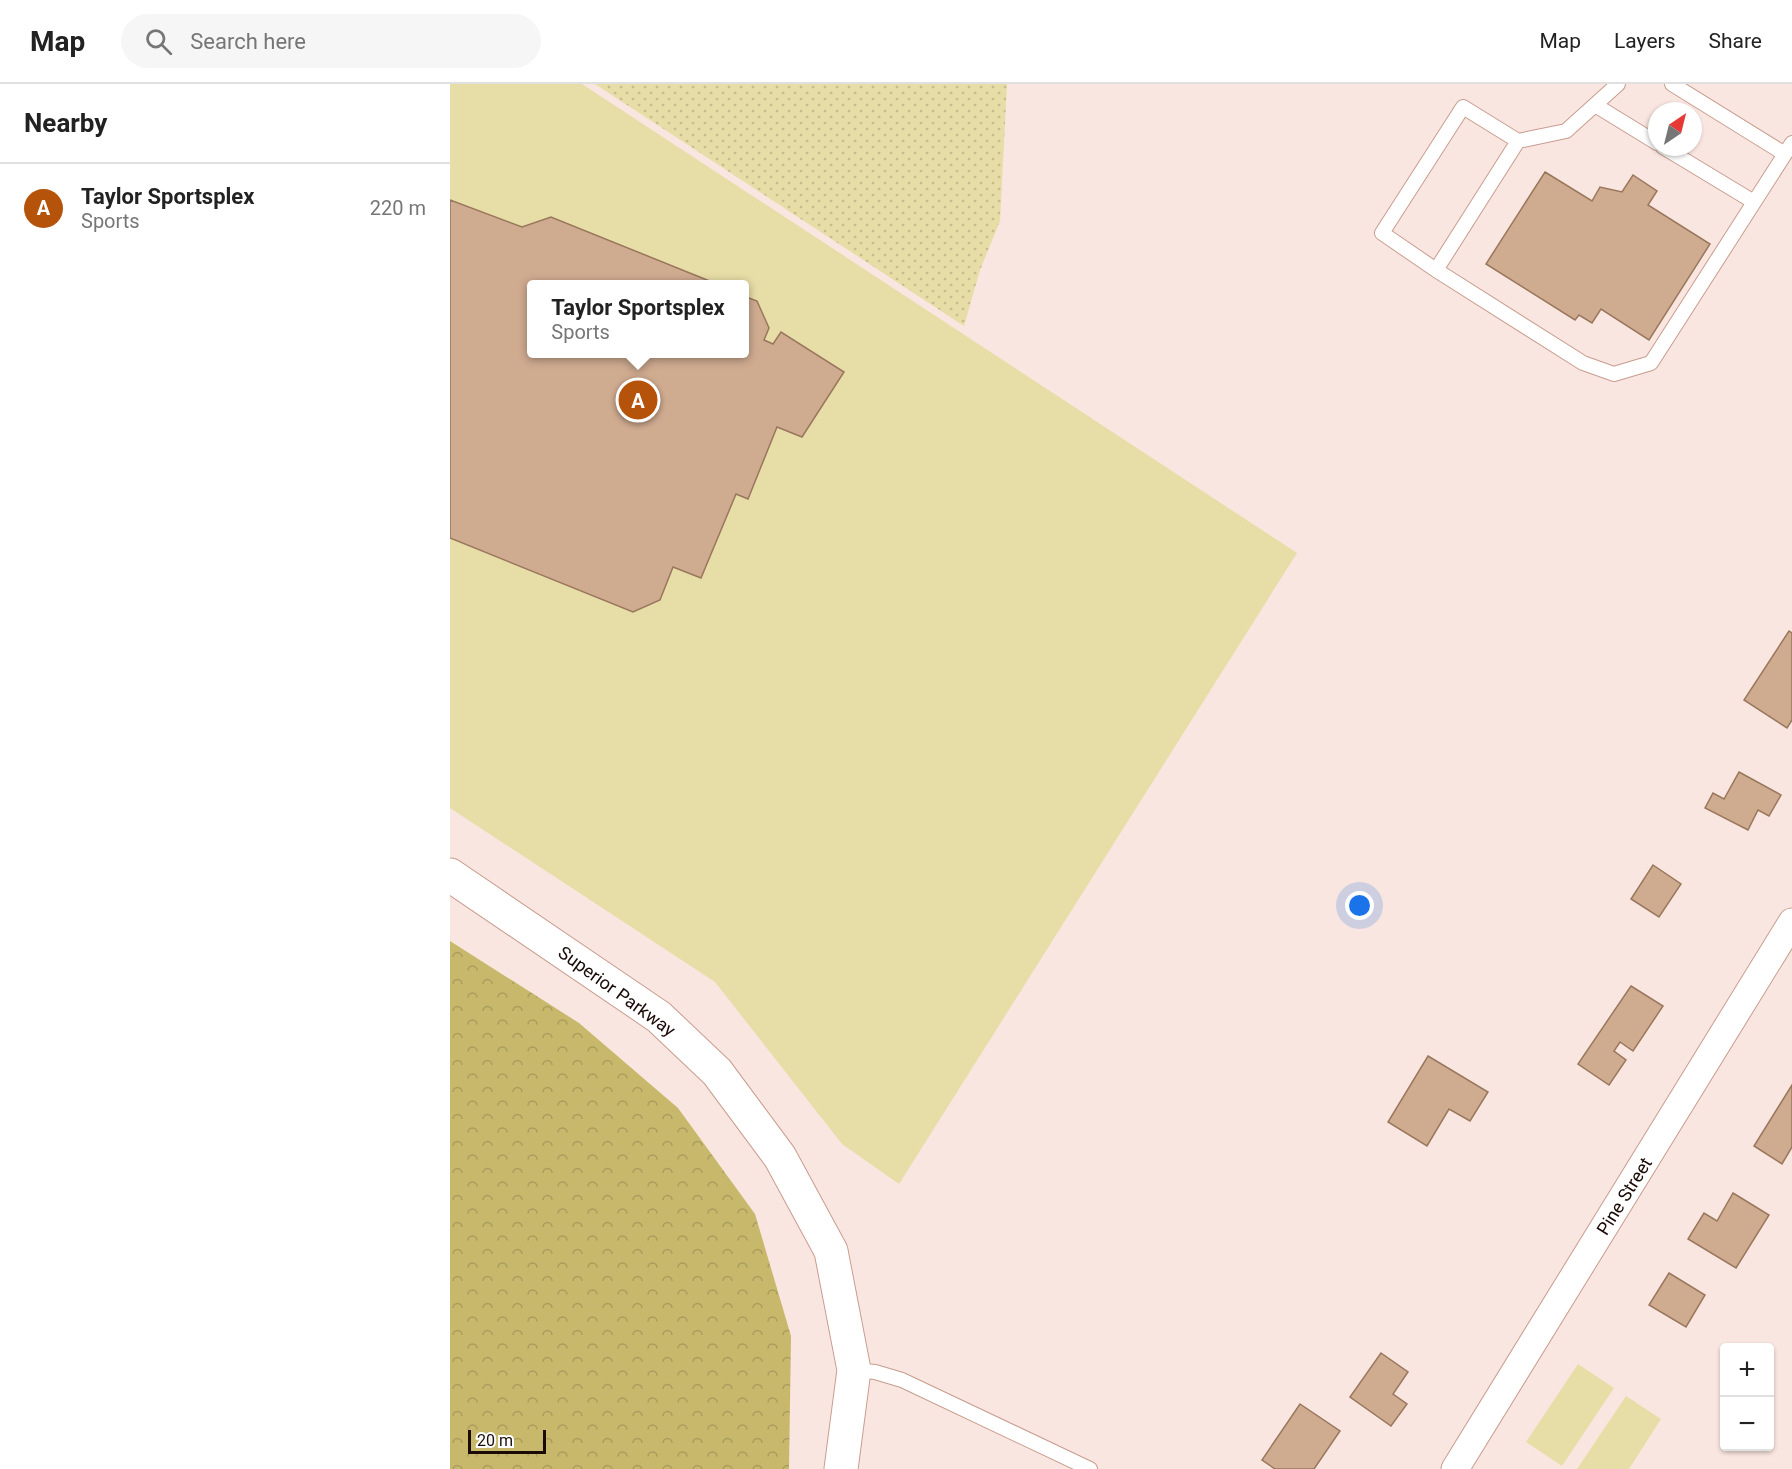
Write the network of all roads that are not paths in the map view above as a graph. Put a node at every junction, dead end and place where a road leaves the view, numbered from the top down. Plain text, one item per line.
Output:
1 (1618, 84) edge
2 (1672, 84) edge
3 (1595, 105) junction
4 (1648, 137) edge
5 (1518, 141) junction
6 (1789, 148) edge
7 (1678, 156) edge
8 (1754, 202) junction
9 (1436, 270) junction
10 (450, 875) edge
11 (1792, 922) edge
12 (854, 1370) junction
13 (841, 1469) edge
14 (1090, 1469) edge
15 (1455, 1469) edge

1 - 3 lane
2 - 6 lane
3 - 4 lane
3 - 5 lane
5 - 9 lane
5 - 9 lane
6 - 8 lane
7 - 8 lane
8 - 9 lane
10 - 12 main road, Superior Parkway
11 - 15 street, Pine Street
12 - 13 main road, Superior Parkway
12 - 14 lane

